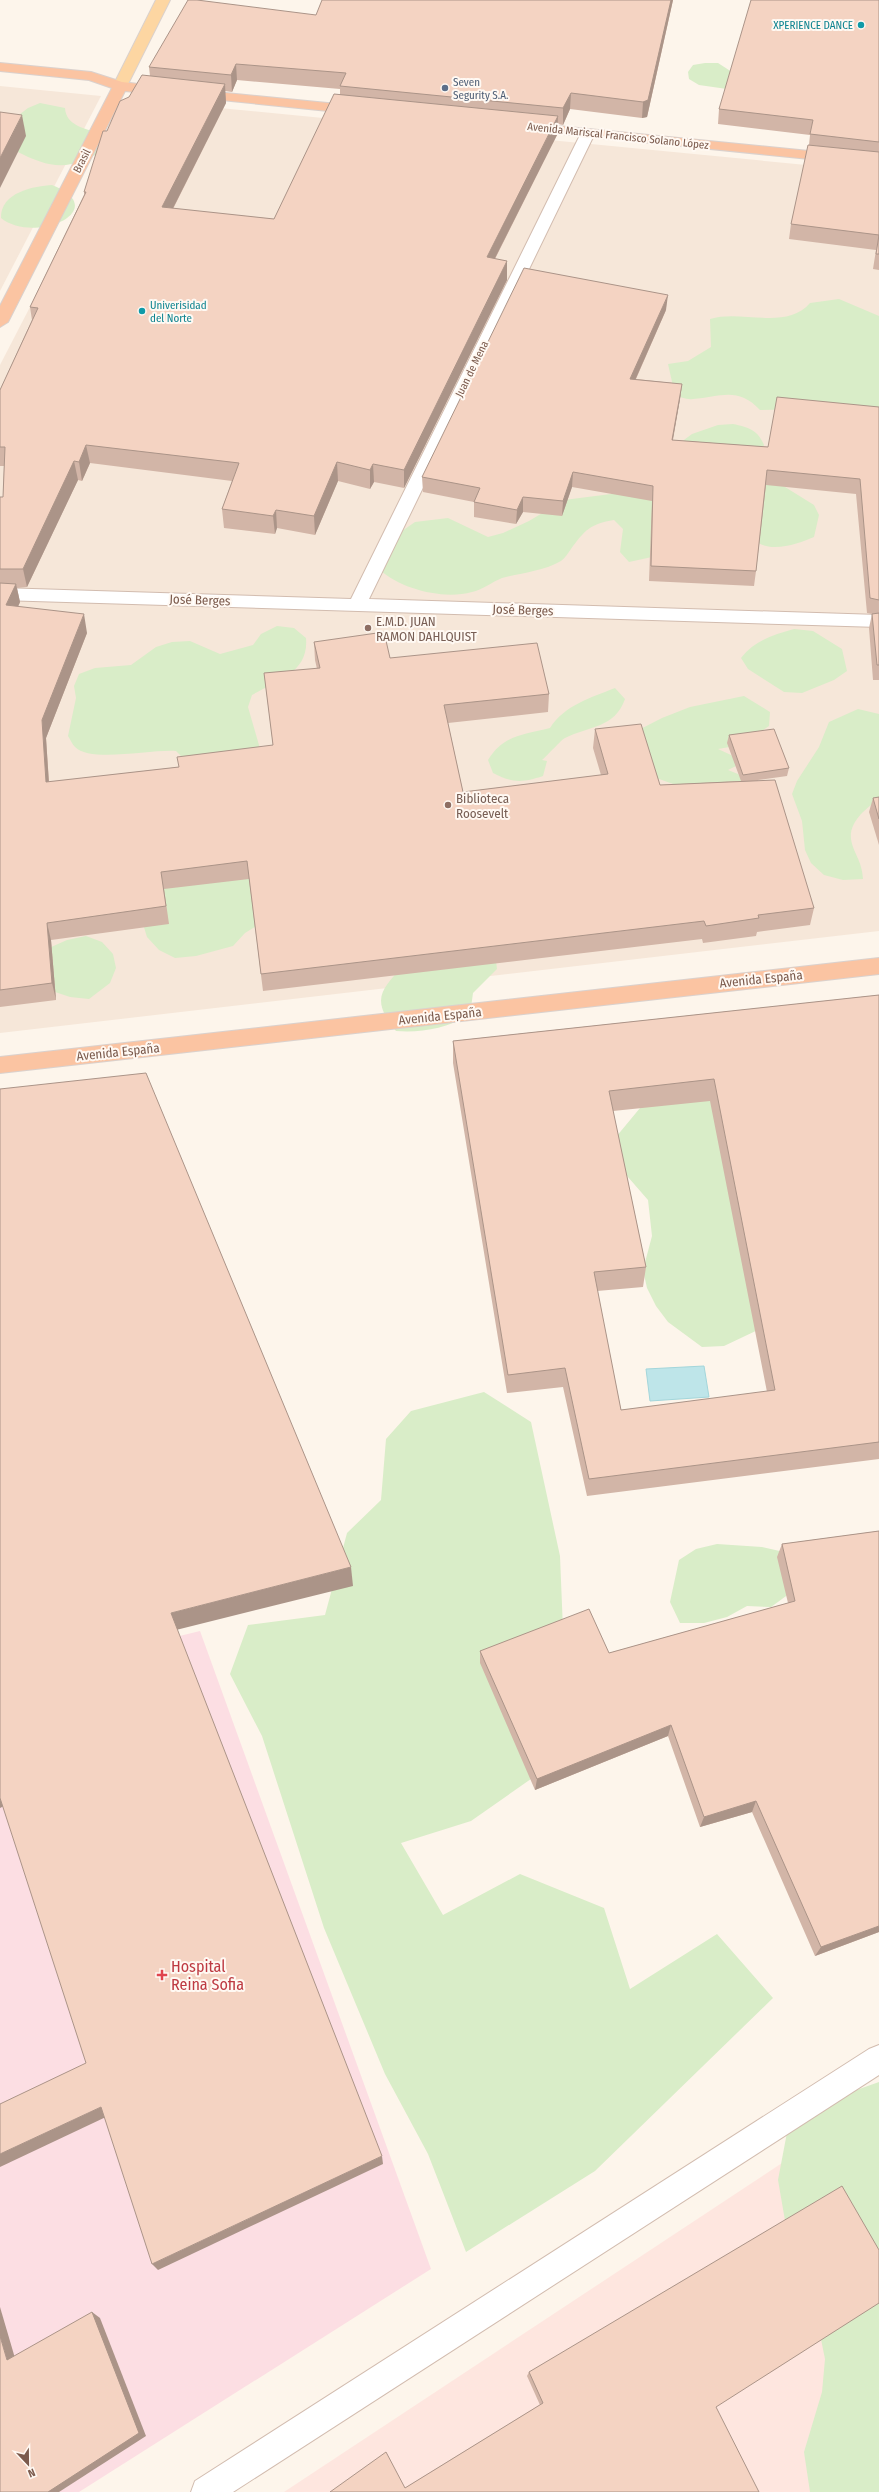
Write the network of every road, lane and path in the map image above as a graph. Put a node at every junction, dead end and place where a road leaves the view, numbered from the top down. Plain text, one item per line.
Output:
1 (163, 0) edge
2 (0, 67) edge
3 (120, 86) junction
4 (92, 92) dead end
5 (112, 100) junction
6 (375, 112) edge
7 (517, 126) edge
8 (588, 133) junction
9 (879, 162) edge
10 (0, 322) edge
11 (0, 594) edge
12 (357, 605) junction
13 (879, 621) edge
14 (879, 966) edge
15 (5, 1067) edge
16 (879, 2059) edge
17 (206, 2492) edge

1 - 3 main road, Brasil
2 - 3 highway
3 - 5 highway, Brasil
3 - 6 highway
4 - 5 highway
5 - 10 highway, Brasil
7 - 8 highway, Avenida Mariscal Francisco Solano López
8 - 9 highway, Avenida Mariscal Francisco Solano López
8 - 12 street, Juan de Mena
11 - 12 street, José Berges
12 - 13 street, José Berges
14 - 15 highway, Avenida España
16 - 17 street

